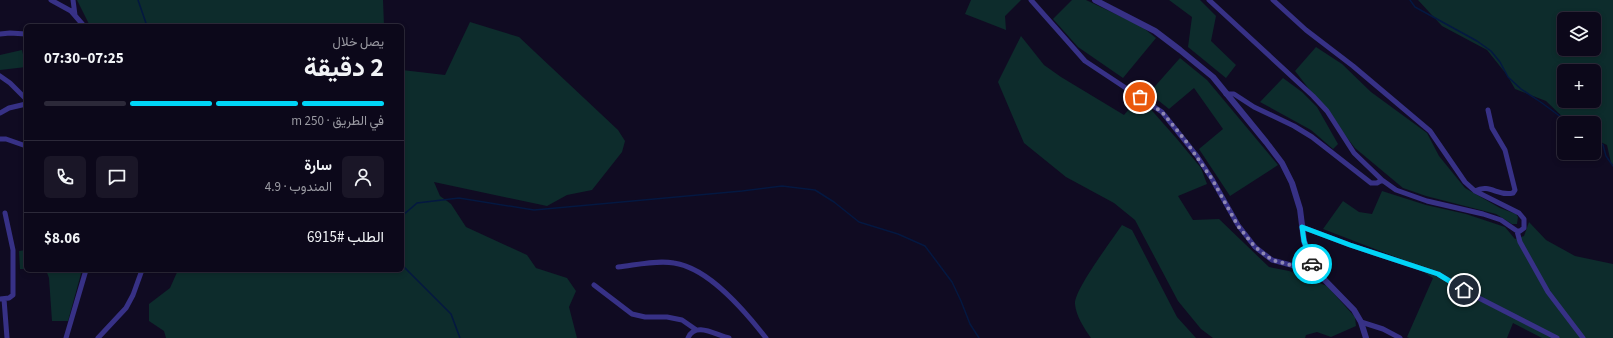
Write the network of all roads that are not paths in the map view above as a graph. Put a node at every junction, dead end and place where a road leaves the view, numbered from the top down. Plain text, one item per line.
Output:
1 (52, 0) edge
2 (73, 0) edge
3 (1031, 0) edge
4 (1095, 0) edge
5 (1209, 0) edge
6 (1274, 0) edge
7 (75, 16) junction
8 (82, 24) edge
9 (0, 34) edge
10 (24, 34) edge
11 (0, 76) edge
12 (1226, 94) junction
13 (24, 97) edge
14 (24, 104) edge
15 (1488, 110) dead end
16 (0, 113) edge
17 (0, 138) edge
18 (24, 145) edge
19 (1382, 180) junction
20 (1475, 190) junction
21 (5, 213) dead end
22 (1302, 227) junction
23 (1517, 231) junction
24 (618, 267) dead end
25 (85, 272) edge
26 (141, 272) edge
27 (1317, 272) junction
28 (594, 285) dead end
29 (2, 299) edge
30 (1362, 322) junction
31 (695, 329) junction
32 (7, 338) edge
33 (66, 338) edge
34 (98, 338) edge
35 (688, 338) edge
36 (729, 338) edge
37 (766, 338) edge
38 (1366, 338) edge
39 (1400, 338) edge
40 (1557, 338) edge
41 (1583, 338) edge

1 - 7 street
2 - 7 street
3 - 27 street
4 - 12 street
5 - 19 street
6 - 20 street
7 - 8 street
9 - 10 street
11 - 13 street
12 - 19 street
12 - 22 street
14 - 16 street
15 - 20 street
17 - 18 street
19 - 23 street
20 - 23 street
21 - 29 street
22 - 27 street
22 - 40 street
23 - 41 street
24 - 37 street
25 - 33 street
26 - 34 street
27 - 30 street
28 - 31 street
29 - 32 street
30 - 38 street
30 - 39 street
31 - 35 street
31 - 36 street

